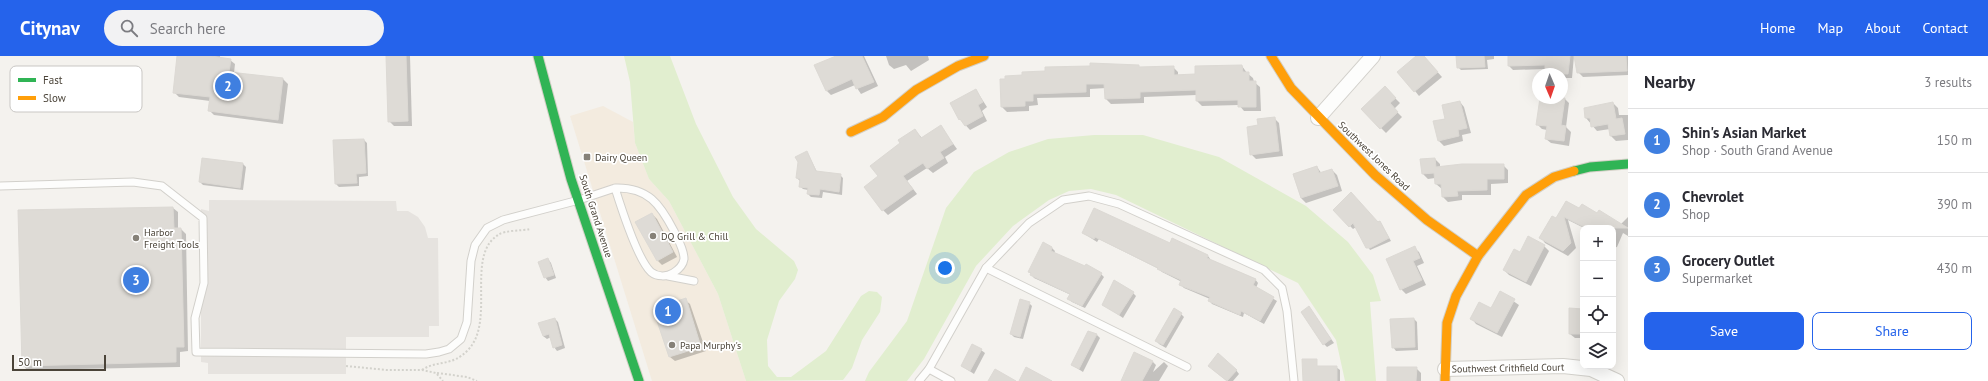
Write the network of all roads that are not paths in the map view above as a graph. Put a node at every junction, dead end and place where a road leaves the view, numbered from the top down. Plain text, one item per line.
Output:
1 (538, 56) edge
2 (984, 56) edge
3 (1271, 56) edge
4 (1373, 56) edge
5 (1318, 118) junction
6 (851, 132) dead end
7 (1628, 164) edge
8 (0, 186) edge
9 (615, 188) junction
10 (579, 200) junction
11 (1478, 256) junction
12 (986, 268) junction
13 (668, 276) junction
14 (694, 281) dead end
15 (1187, 367) dead end
16 (929, 369) junction
17 (1445, 375) edge
18 (639, 381) edge
19 (919, 381) edge
20 (951, 381) edge
21 (1294, 381) edge
22 (1617, 381) edge

1 - 10 street, South Grand Avenue
2 - 6 street
3 - 5 street, Southwest Jones Road
4 - 5 street
5 - 11 street, Southwest Jones Road
7 - 11 street
8 - 10 lane
9 - 10 lane
9 - 13 lane
9 - 13 lane
10 - 18 street, South Grand Avenue
11 - 17 street
12 - 15 lane
12 - 16 lane
12 - 21 lane
13 - 14 lane
16 - 19 lane
16 - 20 lane
17 - 22 street, Southwest Crithfield Court

